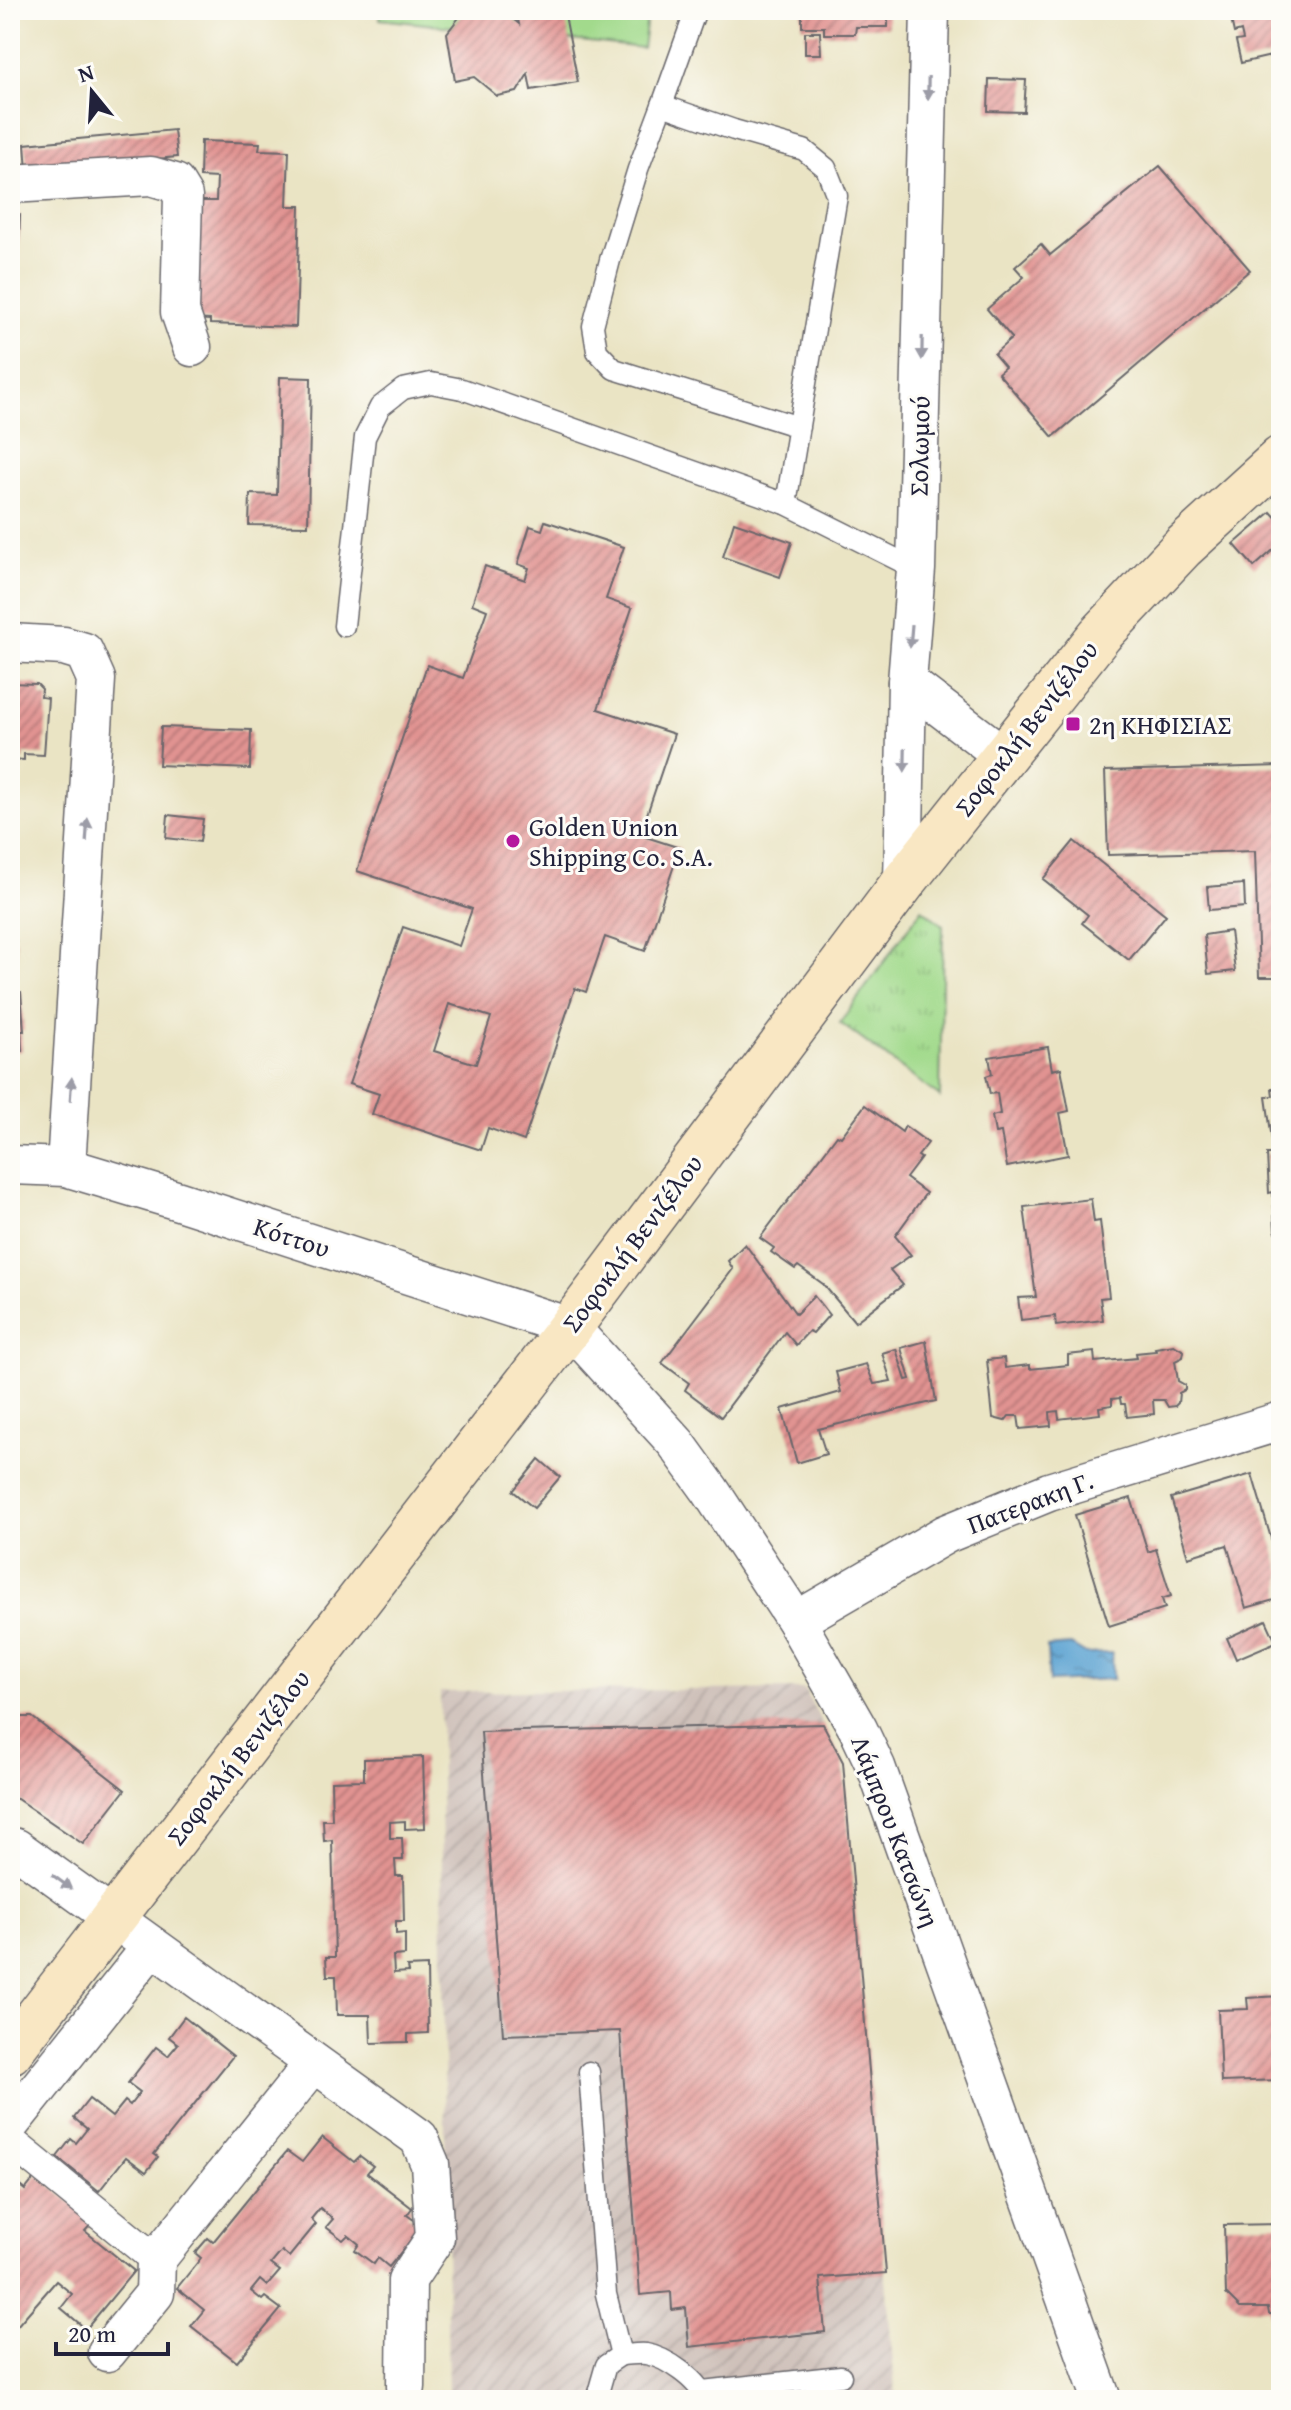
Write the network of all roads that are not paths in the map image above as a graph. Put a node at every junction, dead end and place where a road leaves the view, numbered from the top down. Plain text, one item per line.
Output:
1 (696, 10) edge
2 (930, 10) edge
3 (662, 105) junction
4 (10, 184) edge
5 (192, 347) dead end
6 (799, 427) junction
7 (1281, 458) edge
8 (786, 504) junction
9 (916, 569) junction
10 (344, 626) dead end
11 (10, 643) edge
12 (907, 682) junction
13 (1004, 756) junction
14 (903, 883) junction
15 (10, 1165) edge
16 (66, 1167) junction
17 (570, 1327) junction
18 (1281, 1421) edge
19 (796, 1621) junction
20 (10, 1846) edge
21 (115, 1918) junction
22 (152, 1946) junction
23 (10, 2052) edge
24 (314, 2063) junction
25 (589, 2072) dead end
26 (10, 2124) edge
27 (10, 2141) edge
28 (156, 2260) junction
29 (107, 2352) dead end
30 (621, 2355) junction
31 (841, 2376) dead end
32 (406, 2387) dead end
33 (703, 2396) edge
34 (596, 2400) edge
35 (1102, 2400) edge

1 - 3 lane
2 -> 9 street, Σολωμού
3 - 6 lane
3 - 6 lane
4 - 5 street
6 - 8 lane
7 - 13 main road, Σοφοκλή Βενιζέλου
8 - 9 lane
8 - 10 lane
9 -> 12 street, Σολωμού
16 -> 11 street
12 - 13 street
12 -> 14 street, Σολωμού
13 - 14 main road, Σοφοκλή Βενιζέλου
14 - 17 main road, Σοφοκλή Βενιζέλου
15 - 16 street, Κόττου
16 - 17 street, Κόττου
17 - 19 street, Λάμπρου Κατσώνη
17 - 21 main road, Σοφοκλή Βενιζέλου
18 - 19 street, Πατερακη Γ.
19 - 35 street, Λάμπρου Κατσώνη
20 -> 21 street
21 - 22 street
21 - 23 main road, Σοφοκλή Βενιζέλου
22 - 24 street
22 - 26 street
24 - 28 street
24 - 32 street
25 - 30 lane
27 - 28 street
28 - 29 street
30 - 33 lane
30 - 34 lane
31 - 33 lane

